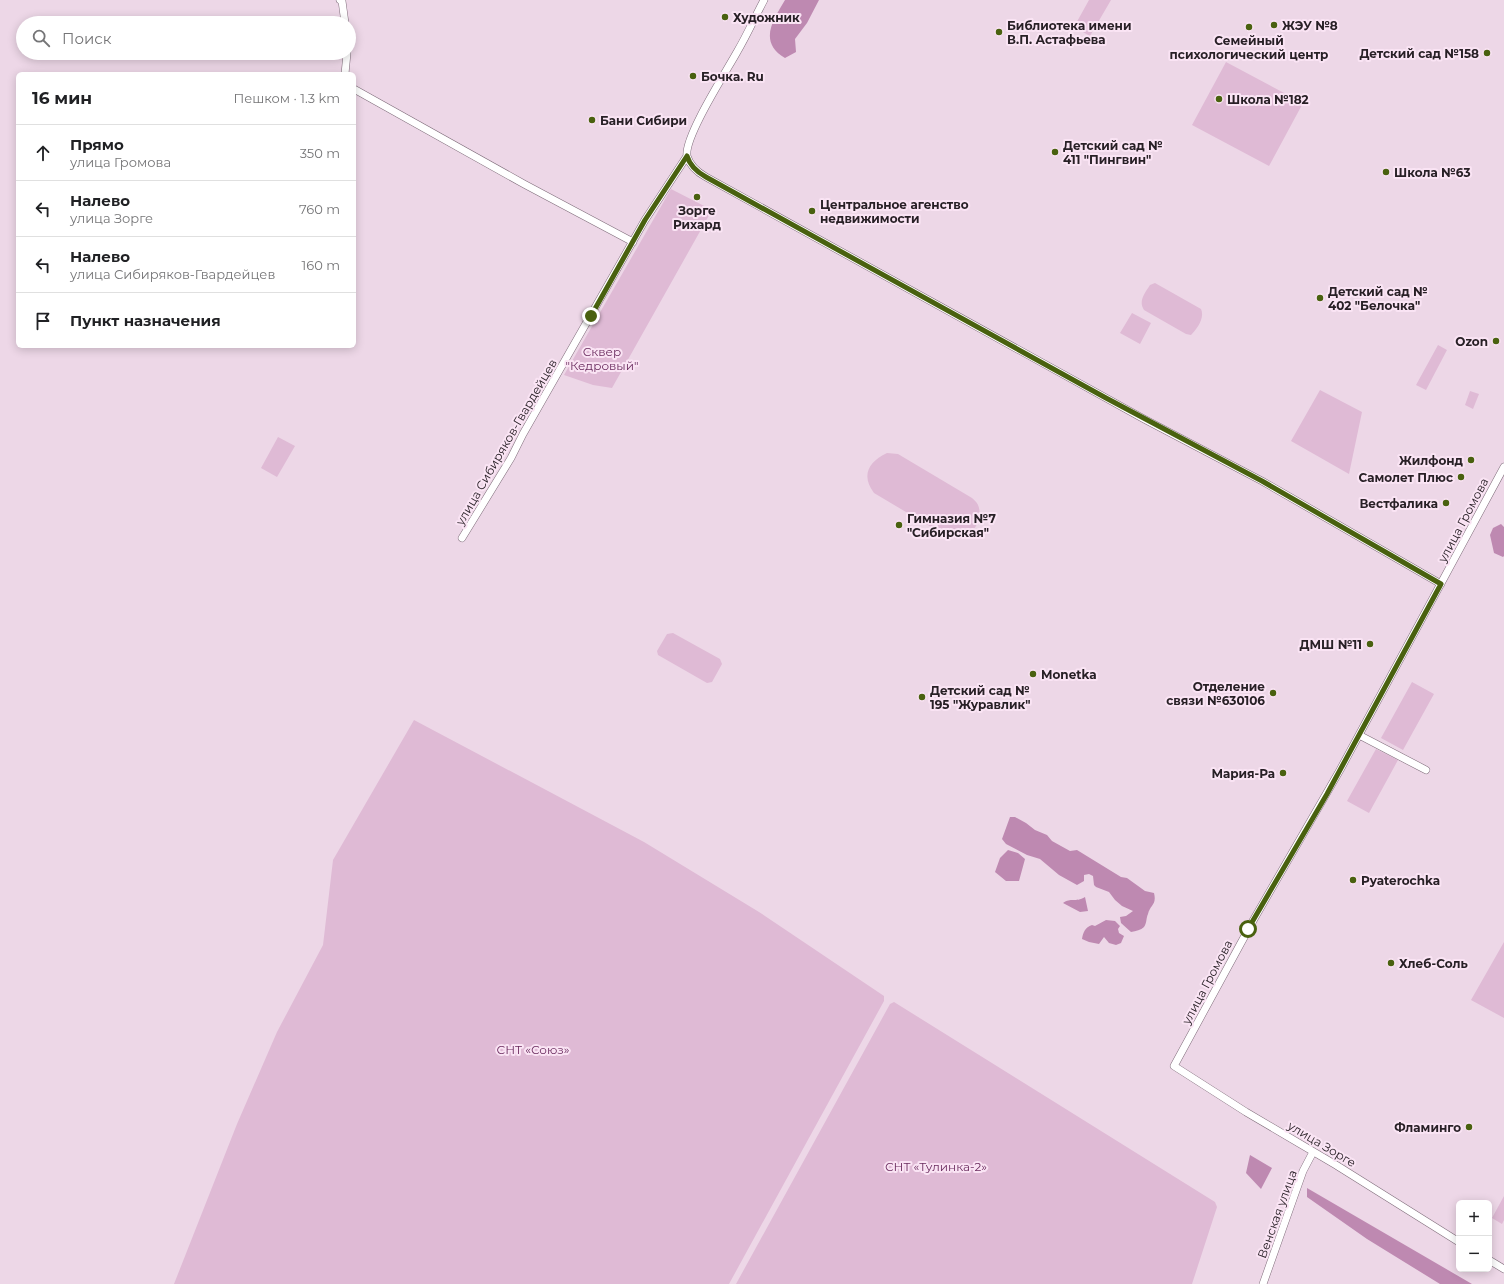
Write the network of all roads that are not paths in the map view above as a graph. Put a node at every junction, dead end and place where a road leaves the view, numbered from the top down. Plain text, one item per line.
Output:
1 (340, 0) edge
2 (764, 0) edge
3 (344, 16) edge
4 (346, 60) edge
5 (345, 72) edge
6 (356, 90) edge
7 (687, 156) junction
8 (633, 242) junction
9 (1504, 467) edge
10 (462, 538) dead end
11 (1441, 584) junction
12 (1359, 736) junction
13 (1426, 770) dead end
14 (1174, 1066) joint
15 (1313, 1152) junction
16 (1456, 1240) edge
17 (1492, 1262) edge
18 (1504, 1269) edge
19 (1263, 1284) edge

1 - 3 street
2 - 7 street, улица Сибиряков-Гвардейцев
4 - 5 street
6 - 8 street
7 - 8 street, улица Сибиряков-Гвардейцев
7 - 11 street
8 - 10 street, улица Сибиряков-Гвардейцев
9 - 11 street, улица Громова
11 - 12 street, улица Громова
12 - 13 street
12 - 14 street, улица Громова
14 - 15 street, улица Зорге
15 - 16 street, улица Зорге
15 - 19 street, Венская улица
17 - 18 street

